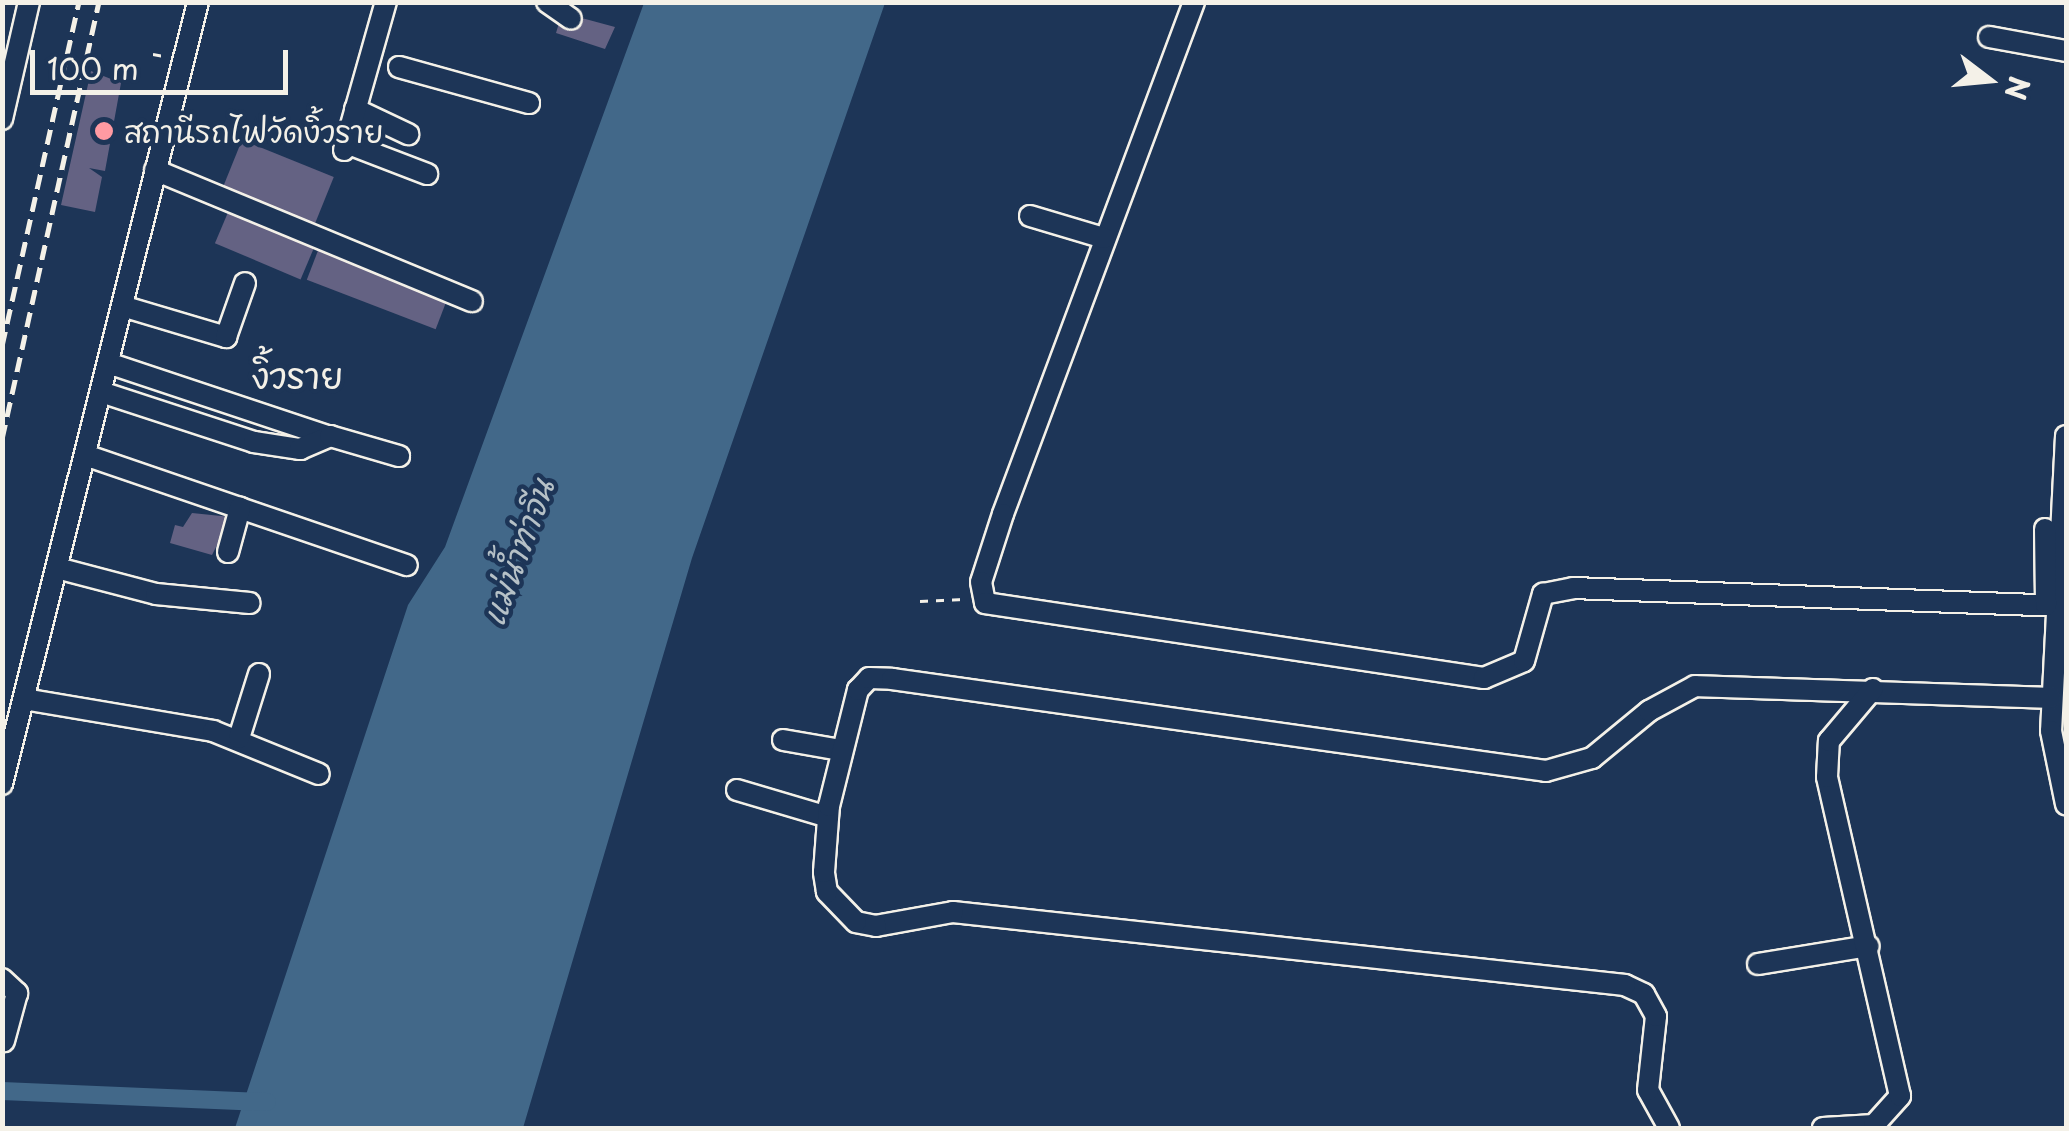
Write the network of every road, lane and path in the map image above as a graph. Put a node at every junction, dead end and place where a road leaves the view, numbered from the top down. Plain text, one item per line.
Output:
1 (29, 2) edge
2 (198, 2) edge
3 (386, 2) edge
4 (547, 2) edge
5 (1194, 2) edge
6 (572, 19) dead end
7 (1989, 37) dead end
8 (2066, 51) edge
9 (382, 63) junction
10 (529, 104) dead end
11 (355, 109) junction
12 (2, 119) edge
13 (408, 134) dead end
14 (155, 170) junction
15 (426, 174) dead end
16 (1030, 216) dead end
17 (1104, 238) junction
18 (245, 283) dead end
19 (472, 301) dead end
20 (122, 306) junction
21 (108, 363) junction
22 (100, 392) junction
23 (327, 436) junction
24 (2066, 436) edge
25 (84, 456) junction
26 (398, 456) dead end
27 (240, 508) junction
28 (2045, 529) dead end
29 (228, 552) dead end
30 (407, 564) dead end
31 (57, 568) junction
32 (920, 602) dead end
33 (250, 603) dead end
34 (985, 603) junction
35 (2058, 605) edge
36 (260, 674) dead end
37 (1873, 689) junction
38 (24, 698) junction
39 (2051, 698) junction
40 (239, 738) junction
41 (783, 740) dead end
42 (839, 758) junction
43 (319, 774) dead end
44 (2, 784) edge
45 (738, 790) dead end
46 (2066, 804) edge
47 (828, 812) junction
48 (1869, 946) junction
49 (1758, 964) dead end
50 (2, 979) edge
51 (4, 1041) edge
52 (1874, 1127) edge
53 (1668, 1128) edge
54 (1823, 1128) edge

1 - 12 street
2 - 14 street
3 - 9 street
4 - 6 street
5 - 17 street
7 - 8 street
9 - 10 street
9 - 11 street
11 - 13 street
11 - 15 street
14 - 19 street
14 - 20 street
16 - 17 street
17 - 34 street
18 - 20 street
20 - 21 street
21 - 22 street
21 - 23 street
22 - 23 street
22 - 25 street
23 - 26 street
24 - 35 street
25 - 27 street
25 - 31 street
27 - 29 street
27 - 30 street
28 - 35 street
31 - 33 street
31 - 38 street
32 - 34 path
34 - 35 street
35 - 39 street
36 - 40 street
37 - 39 street
37 - 42 street
37 - 48 street
38 - 40 street
38 - 44 street
39 - 46 street
40 - 43 street
41 - 42 street
42 - 47 street
45 - 47 street
47 - 53 street
48 - 49 street
48 - 52 street
50 - 51 street
52 - 54 street

